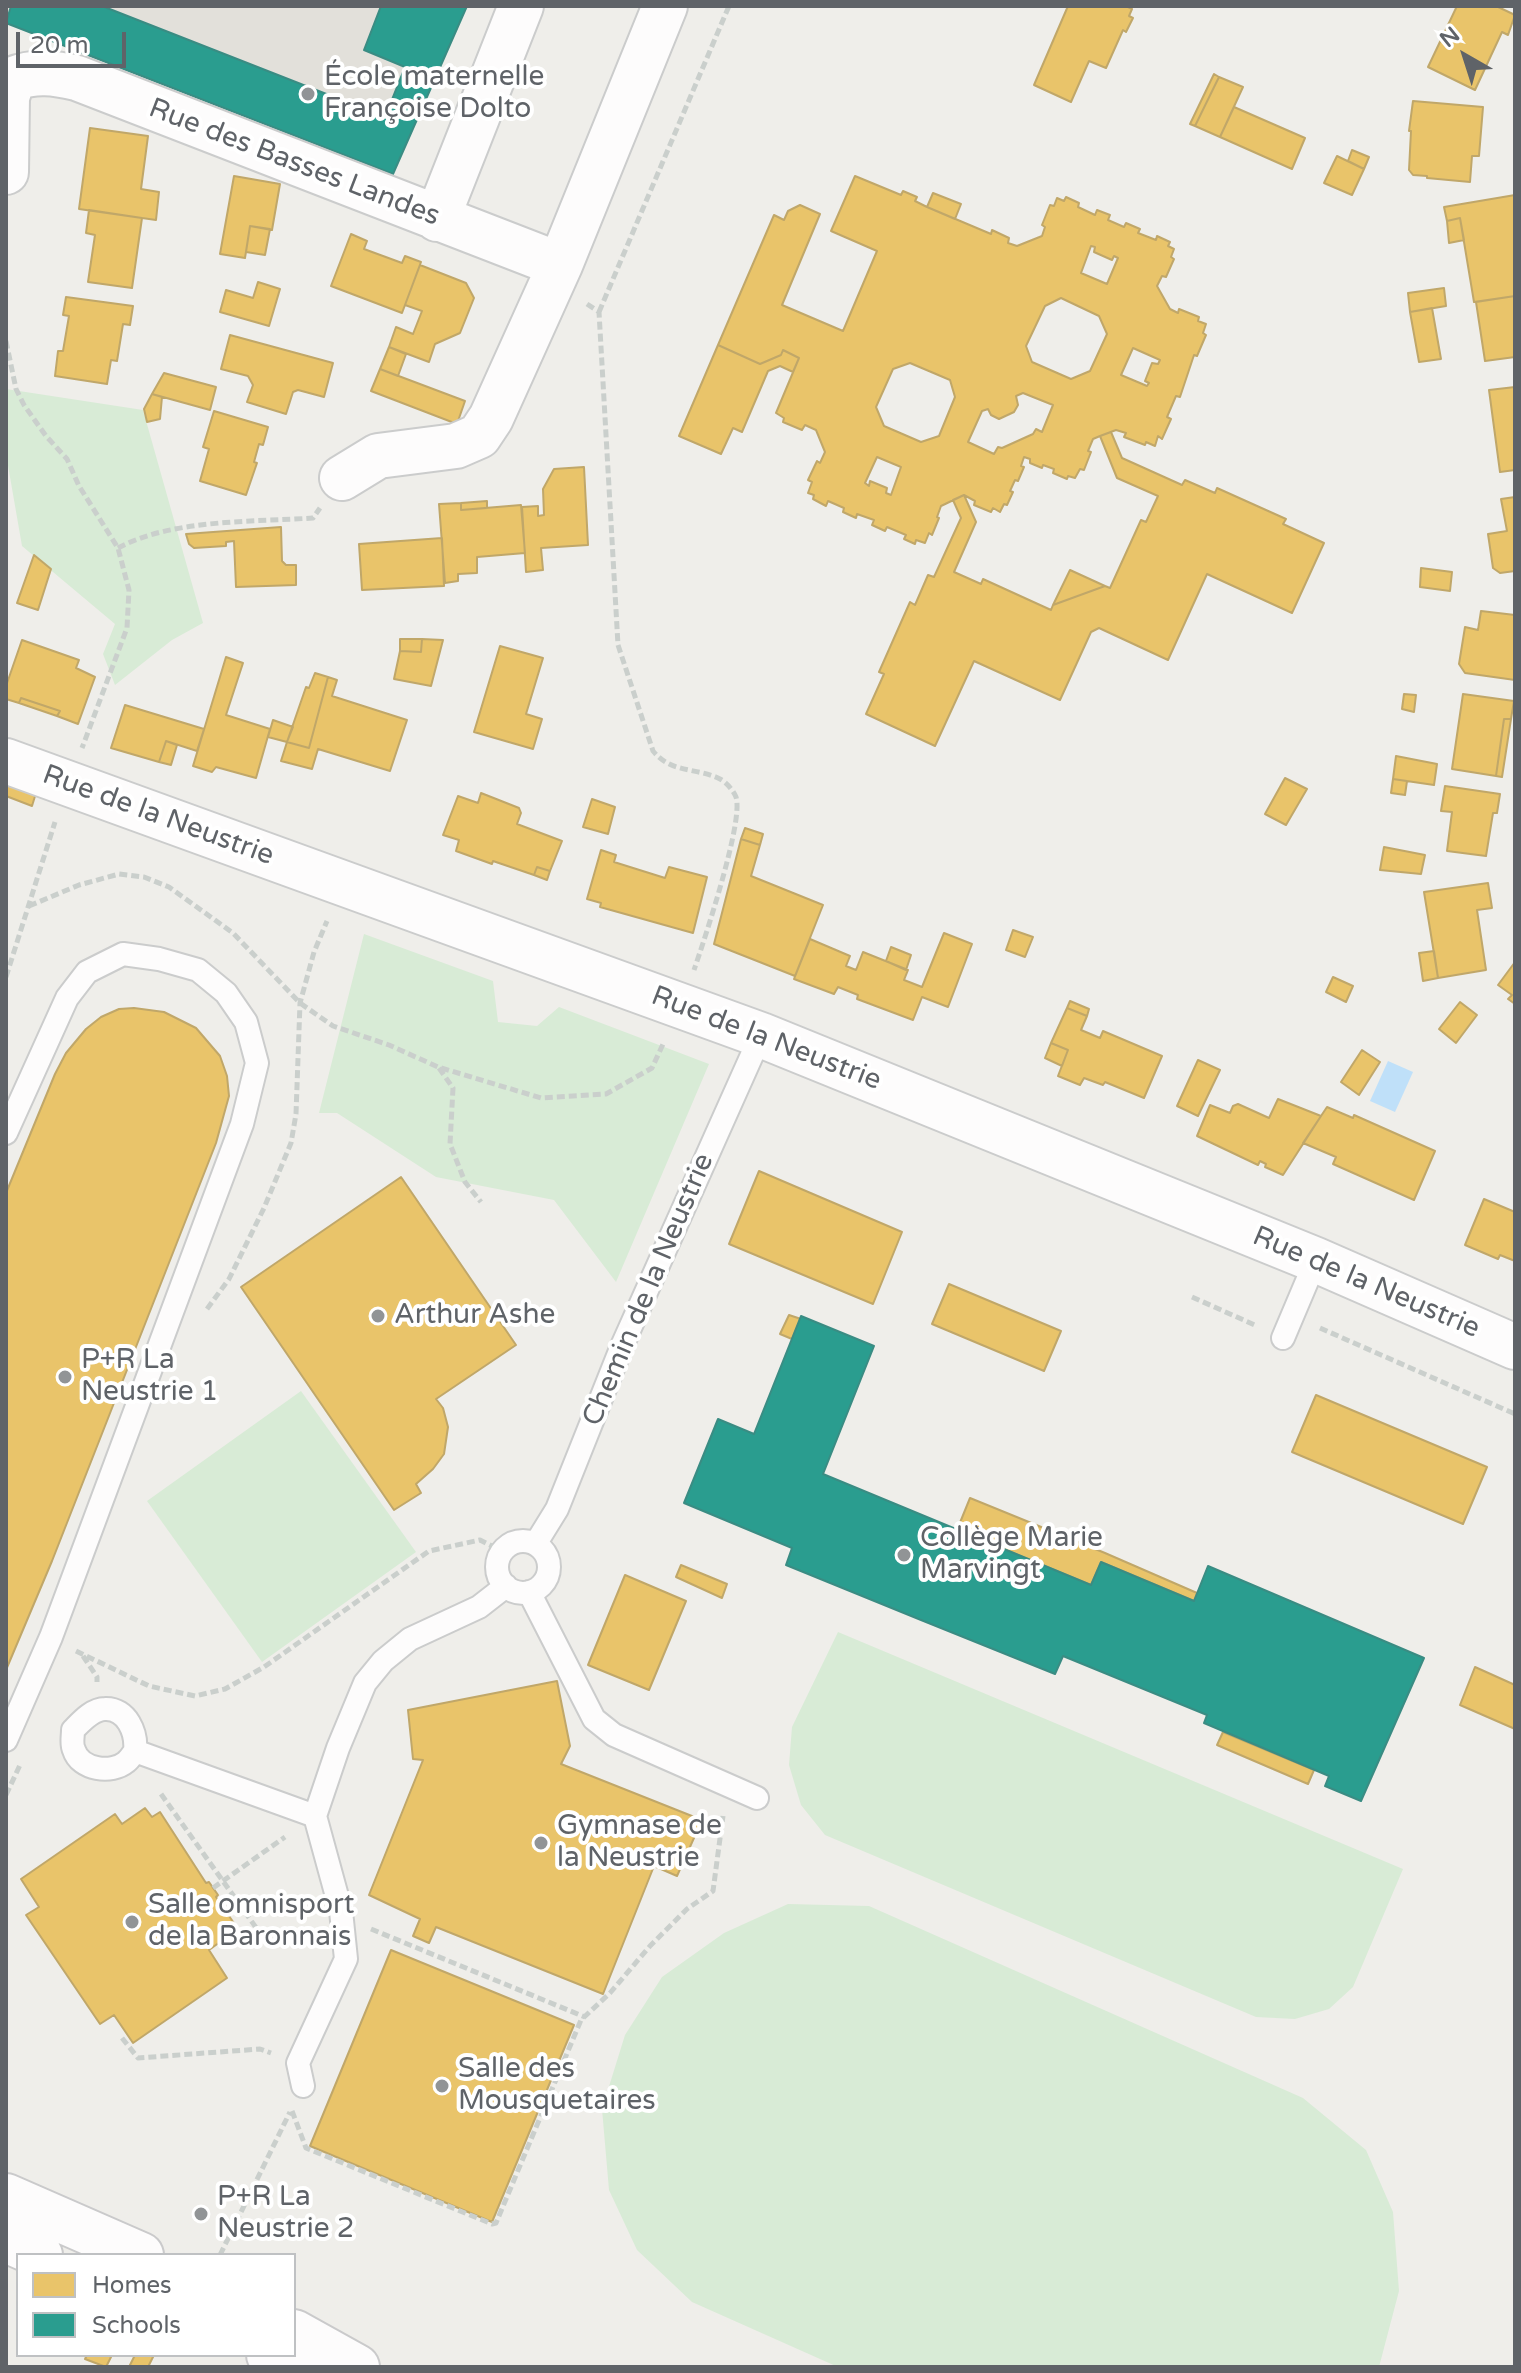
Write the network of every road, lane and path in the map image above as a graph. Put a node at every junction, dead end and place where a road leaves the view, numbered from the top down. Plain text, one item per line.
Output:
1 (521, 6) edge
2 (665, 6) edge
3 (729, 6) edge
4 (6, 172) edge
5 (437, 219) junction
6 (556, 274) junction
7 (599, 312) junction
8 (6, 341) edge
9 (342, 478) joint
10 (6, 761) edge
11 (29, 906) dead end
12 (681, 1005) junction
13 (761, 1035) junction
14 (438, 1067) junction
15 (6, 1133) edge
16 (481, 1202) dead end
17 (1316, 1260) junction
18 (1192, 1297) dead end
19 (1293, 1316) junction
20 (1283, 1338) joint
21 (1515, 1347) edge
22 (1515, 1414) edge
23 (536, 1543) junction
24 (502, 1551) junction
25 (506, 1586) junction
26 (529, 1592) junction
27 (51, 1637) junction
28 (6, 1740) edge
29 (135, 1751) dead end
30 (190, 1771) junction
31 (727, 1785) junction
32 (757, 1798) dead end
33 (315, 1816) junction
34 (223, 1881) junction
35 (213, 1888) dead end
36 (342, 1917) junction
37 (262, 1936) dead end
38 (585, 2017) junction
39 (122, 2038) dead end
40 (298, 2063) junction
41 (303, 2086) joint
42 (291, 2110) junction
43 (6, 2196) edge
44 (6, 2240) edge
45 (35, 2253) edge
46 (136, 2253) edge
47 (221, 2253) edge
48 (296, 2333) edge
49 (274, 2357) edge
50 (299, 2367) edge
51 (357, 2367) edge

1 - 5 street
2 - 6 street
3 - 7 path
4 - 5 street, Rue des Basses Landes
5 - 6 street, Rue des Basses Landes
6 - 7 path
6 - 9 street
7 - 12 path
8 - 9 path
10 - 12 street, Rue de la Neustrie
11 - 14 path
12 - 13 street, Rue de la Neustrie
12 - 14 path
13 - 17 street, Rue de la Neustrie
13 - 23 lane, Chemin de la Neustrie
14 - 16 path
15 - 27 lane
17 - 19 lane
17 - 21 street, Rue de la Neustrie
18 - 20 path
19 - 20 lane
19 - 22 path
23 - 24 lane
23 - 26 lane
24 - 25 lane
24 - 27 path
25 - 26 lane
25 - 33 lane
26 - 31 lane
27 - 28 lane
29 - 30 lane
30 - 33 lane
30 - 34 path
31 - 32 lane
31 - 38 path
33 - 34 path
33 - 36 lane
34 - 35 path
34 - 37 path
36 - 38 path
36 - 40 lane
38 - 42 path
39 - 40 path
40 - 41 lane
41 - 42 path
42 - 47 path
43 - 46 street
44 - 45 street
48 - 51 street
49 - 50 street

